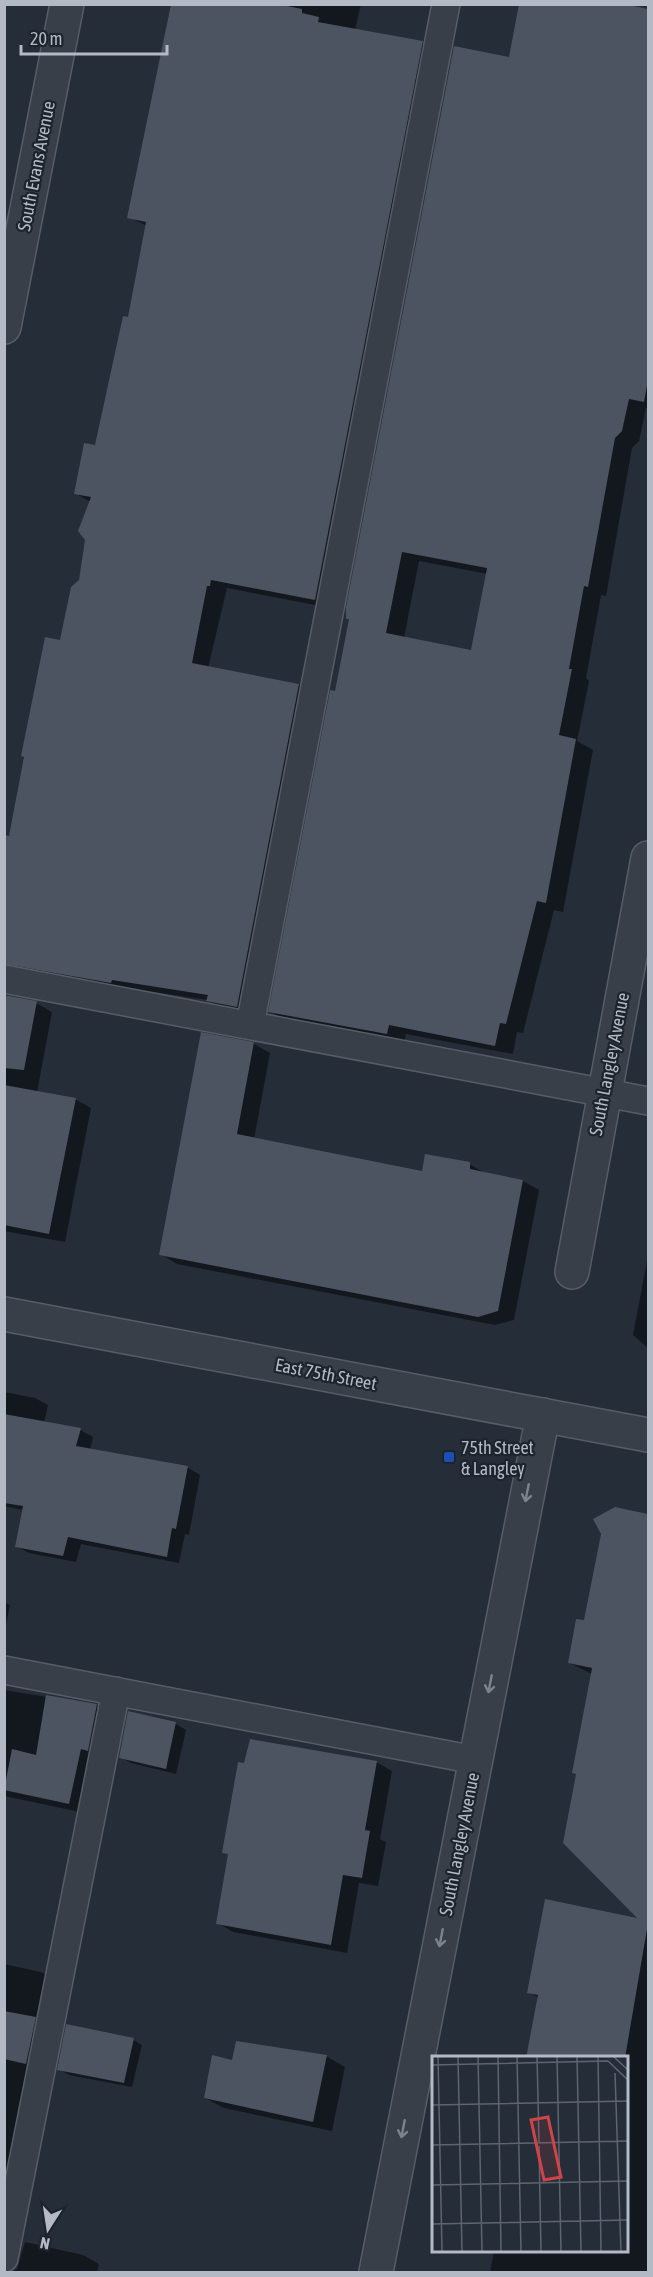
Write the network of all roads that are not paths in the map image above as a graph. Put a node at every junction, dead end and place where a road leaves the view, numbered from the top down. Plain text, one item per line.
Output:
1 (67, 4) edge
2 (446, 4) edge
3 (4, 327) edge
4 (648, 858) edge
5 (4, 979) edge
6 (250, 1026) junction
7 (604, 1092) junction
8 (648, 1101) edge
9 (572, 1272) dead end
10 (4, 1314) edge
11 (543, 1415) junction
12 (648, 1435) edge
13 (4, 1670) edge
14 (116, 1691) junction
15 (475, 1760) junction
16 (4, 2258) edge
17 (376, 2272) edge

1 - 3 street, South Evans Avenue
2 - 6 lane
4 - 7 street, South Langley Avenue
5 - 6 lane
6 - 7 lane
7 - 8 lane
7 - 9 street, South Langley Avenue
10 - 11 street, East 75th Street
11 - 12 street, East 75th Street
11 -> 15 street, South Langley Avenue
13 - 14 lane
14 - 15 lane
14 - 16 lane
15 -> 17 street, South Langley Avenue

